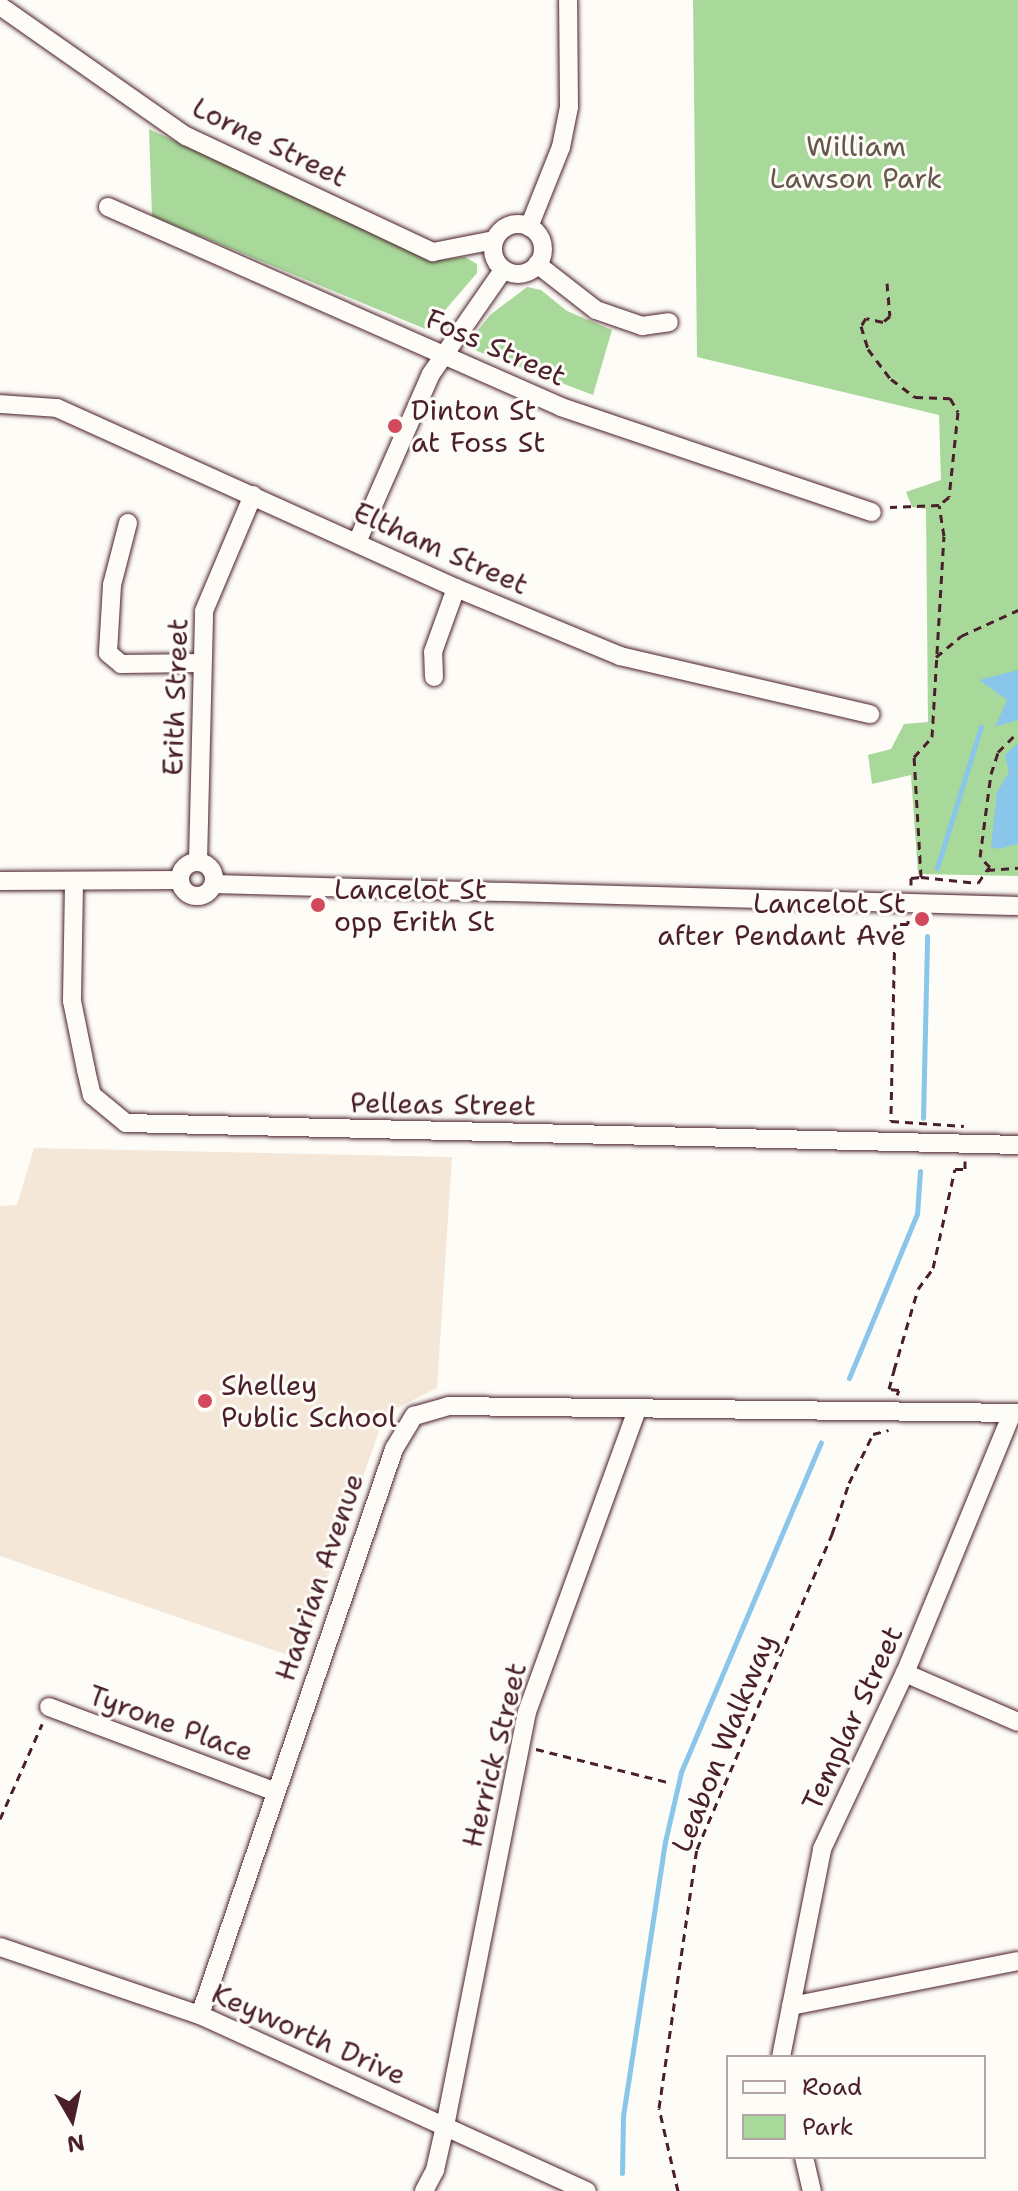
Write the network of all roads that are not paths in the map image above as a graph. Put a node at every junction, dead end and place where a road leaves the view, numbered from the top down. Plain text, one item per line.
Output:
1 (568, 0) edge
2 (0, 6) edge
3 (108, 207) dead end
4 (529, 227) junction
5 (494, 240) junction
6 (537, 264) junction
7 (503, 270) junction
8 (669, 322) dead end
9 (442, 354) junction
10 (0, 404) edge
11 (253, 495) junction
12 (872, 512) road end
13 (128, 523) dead end
14 (358, 540) junction
15 (456, 588) junction
16 (201, 663) junction
17 (434, 677) dead end
18 (870, 714) dead end
19 (198, 862) junction
20 (179, 880) junction
21 (0, 881) edge
22 (74, 884) junction
23 (214, 884) junction
24 (1018, 906) edge
25 (1018, 1145) edge
26 (637, 1409) junction
27 (1015, 1413) edge
28 (905, 1673) junction
29 (49, 1707) road end
30 (1018, 1722) edge
31 (274, 1791) junction
32 (0, 1947) edge
33 (1018, 1961) edge
34 (791, 2006) junction
35 (200, 2015) junction
36 (781, 2055) edge
37 (445, 2126) junction
38 (804, 2159) edge
39 (424, 2191) edge
40 (587, 2191) edge
41 (812, 2191) edge

1 - 4 street
2 - 5 street, Lorne Street
3 - 9 street, Foss Street
4 - 5 street
4 - 6 street
5 - 7 street
6 - 7 street
6 - 8 street
7 - 9 street
9 - 12 street, Foss Street
9 - 14 street
10 - 11 street, Eltham Street
11 - 14 street, Eltham Street
11 - 16 street, Erith Street
13 - 16 street
14 - 15 street, Eltham Street
15 - 17 street
15 - 18 street, Eltham Street
16 - 19 street, Erith Street
19 - 20 street
19 - 23 street
20 - 22 street
20 - 23 street
21 - 22 street
22 - 25 street, Pelleas Street
23 - 24 street
26 - 27 street, Hadrian Avenue
26 - 31 street, Hadrian Avenue
26 - 37 street, Herrick Street
27 - 28 street, Templar Street
28 - 30 street
28 - 34 street, Templar Street
29 - 31 street, Tyrone Place
31 - 35 street, Hadrian Avenue
32 - 35 street, Keyworth Drive
33 - 34 street
34 - 36 street, Templar Street
35 - 37 street, Keyworth Drive
37 - 39 street, Herrick Street
37 - 40 street, Keyworth Drive
38 - 41 street

